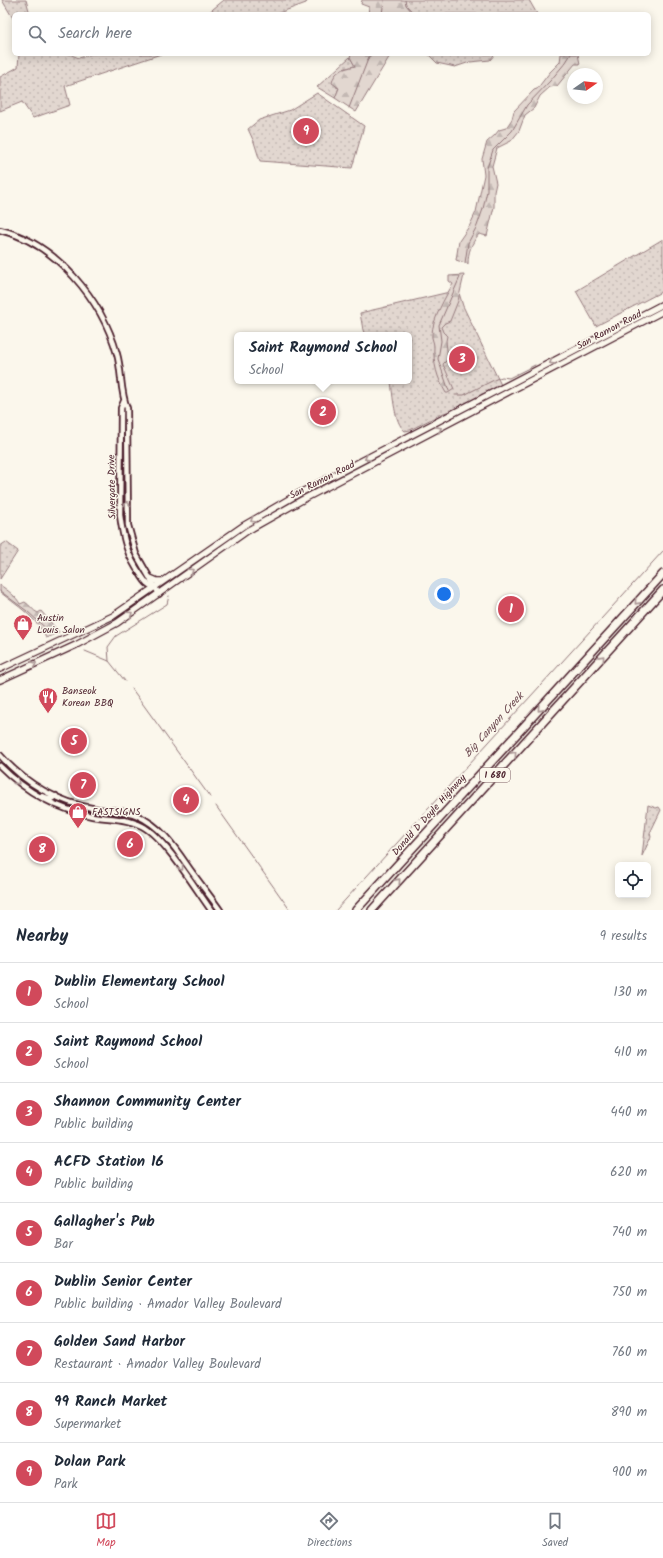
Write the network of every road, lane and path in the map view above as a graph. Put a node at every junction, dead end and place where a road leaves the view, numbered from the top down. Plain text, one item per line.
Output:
1 (0, 230) edge
2 (663, 304) edge
3 (663, 311) edge
4 (124, 401) junction
5 (663, 574) edge
6 (150, 578) junction
7 (163, 581) junction
8 (154, 588) junction
9 (663, 590) edge
10 (159, 594) junction
11 (0, 669) edge
12 (0, 680) edge
13 (0, 755) edge
14 (0, 766) edge
15 (36, 795) junction
16 (56, 796) junction
17 (211, 910) edge
18 (220, 910) edge
19 (356, 910) edge
20 (372, 910) edge

1 - 4 street, Silvergate Drive
2 -> 7 main road, San Ramon Road
10 -> 3 main road, San Ramon Road
6 -> 4 street, Silvergate Drive
4 - 8 street, Silvergate Drive
5 -> 19 highway, Donald D Doyle Highway / I 680
6 - 7 main road
6 - 8 street, Silvergate Drive
7 - 8 main road, San Ramon Road
8 - 10 street, Silvergate Drive
8 - 11 main road, San Ramon Road
20 -> 9 highway, I 680
12 -> 10 main road, San Ramon Road
13 - 16 street
14 -> 15 street
15 - 16 street
15 -> 17 street
16 - 18 street

